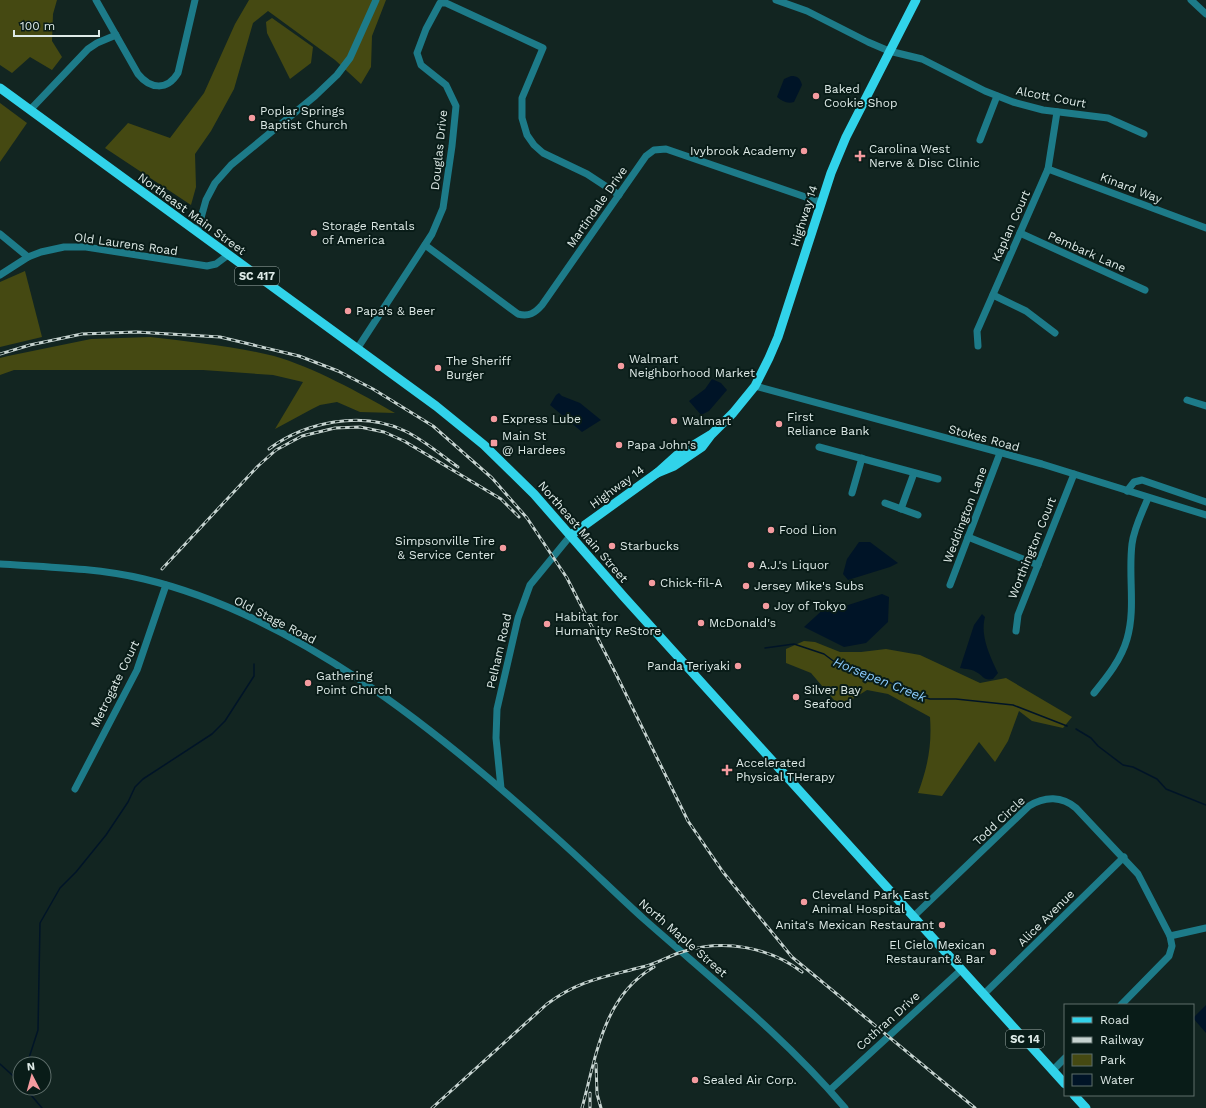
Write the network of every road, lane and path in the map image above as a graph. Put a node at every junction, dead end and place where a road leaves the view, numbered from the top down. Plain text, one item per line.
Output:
1 (96, 0) edge
2 (195, 0) edge
3 (376, 0) edge
4 (776, 0) edge
5 (916, 0) edge
6 (1191, 0) edge
7 (1206, 14) edge
8 (116, 35) junction
9 (889, 51) junction
10 (0, 88) edge
11 (997, 96) junction
12 (30, 110) junction
13 (1057, 112) junction
14 (1144, 134) dead end
15 (980, 140) dead end
16 (1048, 169) junction
17 (619, 195) junction
18 (820, 202) junction
19 (1206, 228) edge
20 (197, 232) junction
21 (0, 234) edge
22 (1020, 234) junction
23 (425, 246) junction
24 (228, 255) junction
25 (28, 258) junction
26 (0, 275) edge
27 (1145, 290) dead end
28 (993, 295) junction
29 (1055, 333) dead end
30 (978, 346) dead end
31 (356, 349) junction
32 (755, 386) junction
33 (1187, 400) dead end
34 (1206, 406) edge
35 (819, 446) dead end
36 (1000, 453) junction
37 (862, 458) junction
38 (914, 473) junction
39 (1074, 474) junction
40 (938, 479) dead end
41 (1127, 491) junction
42 (852, 493) dead end
43 (1148, 498) junction
44 (1206, 502) edge
45 (885, 503) dead end
46 (901, 509) junction
47 (918, 515) dead end
48 (1206, 515) edge
49 (571, 535) junction
50 (968, 537) junction
51 (0, 564) edge
52 (1038, 565) junction
53 (166, 585) junction
54 (950, 585) dead end
55 (1016, 631) dead end
56 (1094, 693) dead end
57 (75, 788) dead end
58 (501, 788) junction
59 (1124, 857) junction
60 (914, 916) junction
61 (1206, 928) edge
62 (1170, 936) junction
63 (962, 969) junction
64 (984, 994) junction
65 (1122, 1004) edge
66 (1064, 1059) edge
67 (1053, 1070) junction
68 (1064, 1083) edge
69 (830, 1090) junction
70 (1075, 1096) edge
71 (845, 1108) edge
72 (1086, 1108) edge

1 - 8 street
2 - 8 street
3 - 20 street
4 - 9 street, Alcott Court
5 - 9 main road, Highway 14
6 - 7 street
8 - 12 street
9 - 11 street, Alcott Court
9 - 18 main road, Highway 14
10 - 12 main road, Northeast Main Street / SC 417
11 - 13 street, Alcott Court
11 - 15 street
12 - 20 main road, Northeast Main Street / SC 417
13 - 14 street, Alcott Court
13 - 16 street, Kaplan Court
16 - 19 street, Kinard Way
16 - 22 street, Kaplan Court
17 - 18 street, Martindale Drive
17 - 23 street, Martindale Drive
17 - 23 street, Douglas Drive
18 - 32 main road, Highway 14
20 - 24 main road, Northeast Main Street / SC 417
21 - 25 street
22 - 27 street, Pembark Lane
22 - 28 street, Kaplan Court
23 - 31 street, Douglas Drive
24 - 25 street, Old Laurens Road
24 - 31 main road, Northeast Main Street / SC 417
25 - 26 street, Old Laurens Road
28 - 29 street
28 - 30 street, Kaplan Court
31 - 49 main road, Northeast Main Street / SC 417
32 - 36 street, Stokes Road
32 - 49 main road, Highway 14
33 - 34 street
35 - 37 street
36 - 39 street, Stokes Road
36 - 50 street, Weddington Lane
37 - 38 street
37 - 42 street
38 - 40 street
38 - 46 street
39 - 41 street, Stokes Road
39 - 52 street, Worthington Court
41 - 43 street, Stokes Road
41 - 44 street
43 - 48 street, Stokes Road
43 - 56 street
45 - 46 street
46 - 47 street
49 - 58 street, Pelham Road
49 - 60 main road, Northeast Main Street / SC 14
50 - 52 street
50 - 54 street, Weddington Lane
51 - 53 street, Old Stage Road
52 - 55 street, Worthington Court
53 - 57 street, Metrogate Court
53 - 58 street, Old Stage Road
58 - 69 street, North Maple Street
59 - 60 street, Todd Circle
59 - 62 street, Todd Circle
59 - 64 street, Alice Avenue
60 - 63 main road, Northeast Main Street / SC 14
61 - 62 street
62 - 65 street
63 - 64 main road, Northeast Main Street / SC 14
63 - 69 street, Cothran Drive
64 - 67 main road, Northeast Main Street / SC 14
66 - 67 street
67 - 68 main road, Northeast Main Street / SC 14
69 - 71 street, North Maple Street
70 - 72 main road

